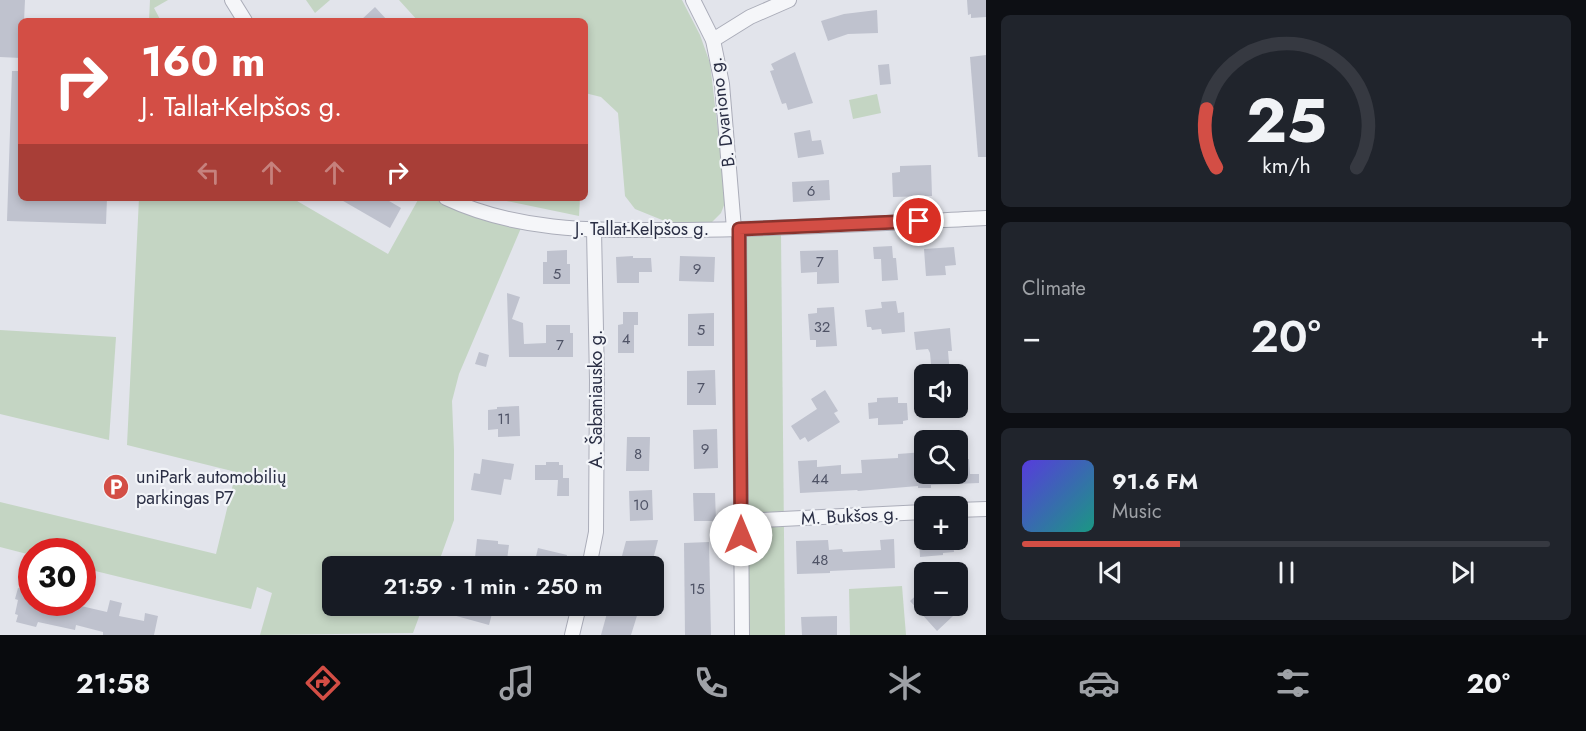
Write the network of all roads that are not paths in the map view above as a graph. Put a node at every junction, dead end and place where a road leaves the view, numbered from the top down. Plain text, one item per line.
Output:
1 (232, 0) edge
2 (693, 0) edge
3 (789, 0) edge
4 (243, 18) edge
5 (713, 40) junction
6 (454, 201) edge
7 (986, 218) edge
8 (736, 229) junction
9 (594, 230) junction
10 (986, 509) edge
11 (968, 510) edge
12 (914, 512) edge
13 (740, 521) junction
14 (592, 556) edge
15 (577, 616) edge
16 (572, 635) edge
17 (742, 635) edge

1 - 4 street
2 - 5 street, B. Dvariono g.
3 - 5 street
5 - 8 street, B. Dvariono g.
6 - 9 street, J. Tallat-Kelpšos g.
7 - 8 street, J. Tallat-Kelpšos g.
8 - 9 street, J. Tallat-Kelpšos g.
8 - 13 street, B. Dvariono g.
9 - 14 street, A. Šabaniausko g.
10 - 11 street
12 - 13 street, M. Bukšos g.
13 - 17 street, B. Dvariono g.
15 - 16 street

